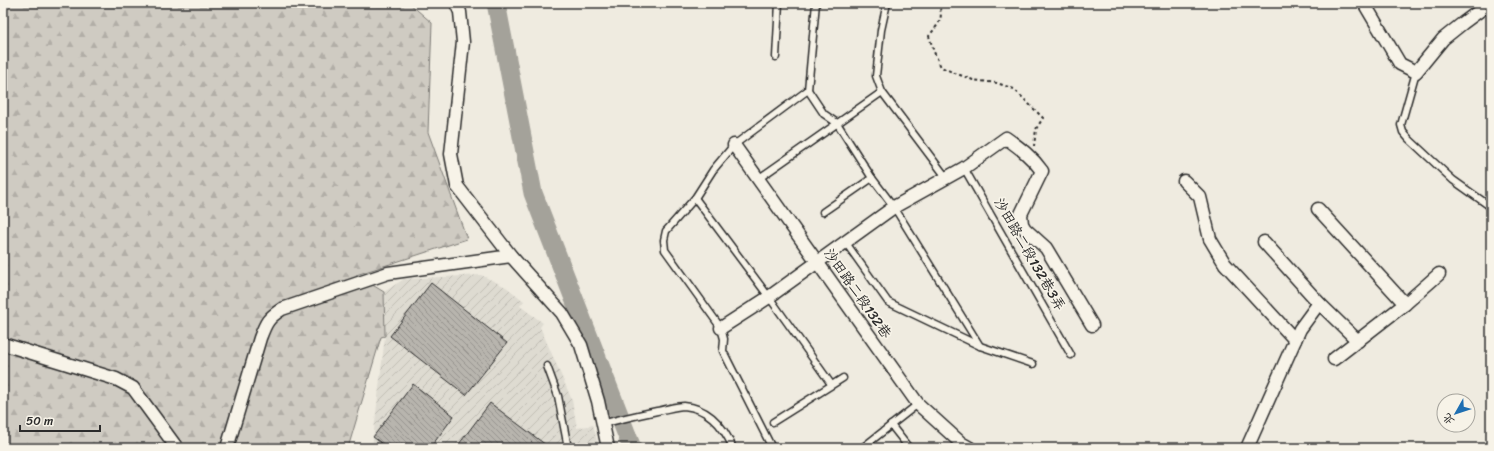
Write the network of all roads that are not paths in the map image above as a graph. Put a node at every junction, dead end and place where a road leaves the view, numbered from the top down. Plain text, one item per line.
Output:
1 (456, 3) edge
2 (779, 3) edge
3 (816, 3) edge
4 (887, 3) edge
5 (1364, 3) edge
6 (1490, 3) edge
7 (776, 57) dead end
8 (1416, 72) junction
9 (808, 90) junction
10 (882, 92) junction
11 (837, 123) junction
12 (734, 145) junction
13 (964, 168) junction
14 (946, 177) junction
15 (872, 178) junction
16 (758, 179) junction
17 (1184, 181) dead end
18 (695, 198) junction
19 (894, 207) junction
20 (1491, 207) edge
21 (1318, 209) dead end
22 (823, 212) dead end
23 (1264, 242) dead end
24 (846, 243) junction
25 (511, 256) junction
26 (818, 262) junction
27 (1439, 274) dead end
28 (769, 297) junction
29 (1319, 303) junction
30 (1405, 304) junction
31 (1092, 325) dead end
32 (721, 328) junction
33 (1295, 340) junction
34 (1358, 341) junction
35 (3, 344) edge
36 (980, 346) junction
37 (1071, 355) dead end
38 (1334, 359) dead end
39 (1033, 364) dead end
40 (547, 366) dead end
41 (843, 378) dead end
42 (832, 384) junction
43 (918, 404) junction
44 (773, 422) dead end
45 (602, 424) junction
46 (891, 425) junction
47 (962, 446) edge
48 (177, 448) edge
49 (227, 448) edge
50 (568, 448) edge
51 (608, 448) edge
52 (733, 448) edge
53 (772, 448) edge
54 (862, 448) edge
55 (909, 448) edge
56 (1247, 448) edge

1 - 25 street
2 - 7 lane
3 - 9 lane
4 - 10 lane
5 - 8 street
6 - 8 street
8 - 20 lane
9 - 11 lane
9 - 12 lane
10 - 11 lane
10 - 14 lane
11 - 15 lane
11 - 16 lane
12 - 16 street, 沙田路二段132巷
12 - 18 lane
13 - 14 street
13 - 31 street
13 - 37 lane, 沙田路二段132巷3弄
14 - 19 street
15 - 19 lane
15 - 22 lane
16 - 26 street, 沙田路二段132巷
17 - 33 street
18 - 28 lane
18 - 32 lane
19 - 24 street
19 - 36 lane
21 - 30 street
23 - 29 street
24 - 26 street
24 - 36 lane
25 - 45 street
25 - 49 street
26 - 28 street
26 - 43 street, 沙田路二段132巷
27 - 30 street
28 - 32 street
28 - 42 lane
29 - 33 street
29 - 34 street
30 - 34 street
32 - 53 lane
33 - 56 street
34 - 38 street
35 - 48 street
36 - 39 lane
40 - 50 lane
41 - 42 lane
42 - 44 lane
43 - 46 lane
43 - 47 street, 沙田路二段132巷
45 - 51 street
45 - 52 lane
46 - 54 lane
46 - 55 lane

